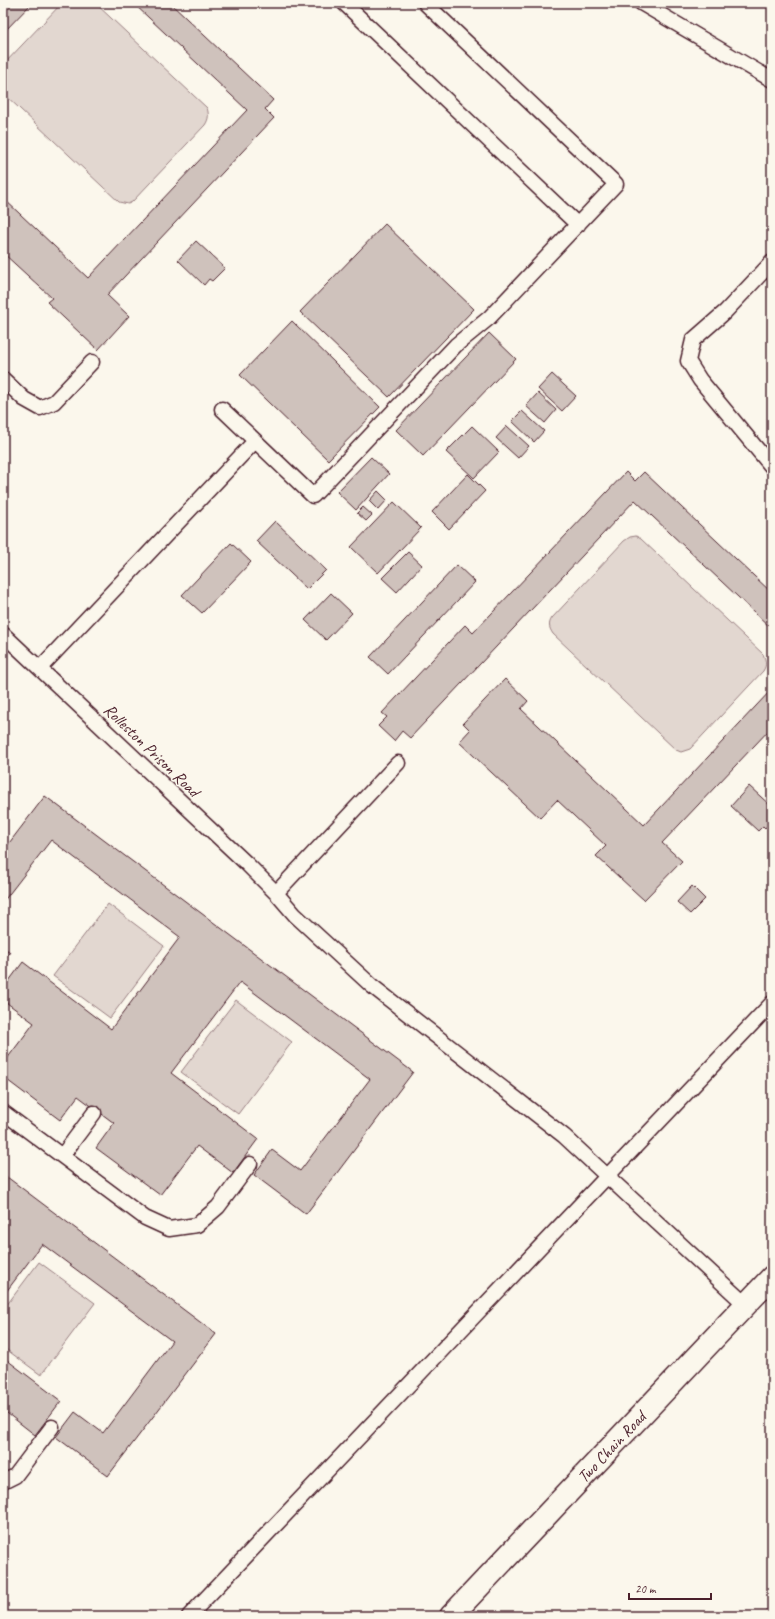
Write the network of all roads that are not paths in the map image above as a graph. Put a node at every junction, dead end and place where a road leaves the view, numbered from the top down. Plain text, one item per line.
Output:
1 (344, 3) edge
2 (425, 3) edge
3 (641, 3) edge
4 (772, 80) edge
5 (578, 225) junction
6 (772, 262) edge
7 (92, 362) dead end
8 (3, 379) edge
9 (222, 409) dead end
10 (255, 441) junction
11 (772, 468) edge
12 (3, 634) edge
13 (40, 668) junction
14 (398, 763) dead end
15 (276, 893) junction
16 (772, 1003) edge
17 (3, 1112) edge
18 (94, 1113) dead end
19 (62, 1156) junction
20 (250, 1164) dead end
21 (607, 1176) junction
22 (772, 1277) edge
23 (746, 1305) junction
24 (52, 1427) dead end
25 (3, 1482) edge
26 (189, 1616) edge
27 (452, 1616) edge

1 - 5 lane
2 - 5 lane
3 - 4 lane
5 - 10 lane
6 - 11 lane
7 - 8 lane
9 - 10 lane
10 - 13 lane
12 - 13 lane, Rolleston Prison Road
13 - 15 lane, Rolleston Prison Road
14 - 15 lane
15 - 21 lane, Rolleston Prison Road
16 - 21 lane
17 - 19 lane
18 - 19 lane
19 - 20 lane
21 - 23 lane, Rolleston Prison Road
21 - 26 lane
22 - 23 street, Two Chain Road
23 - 27 street, Two Chain Road
24 - 25 lane

